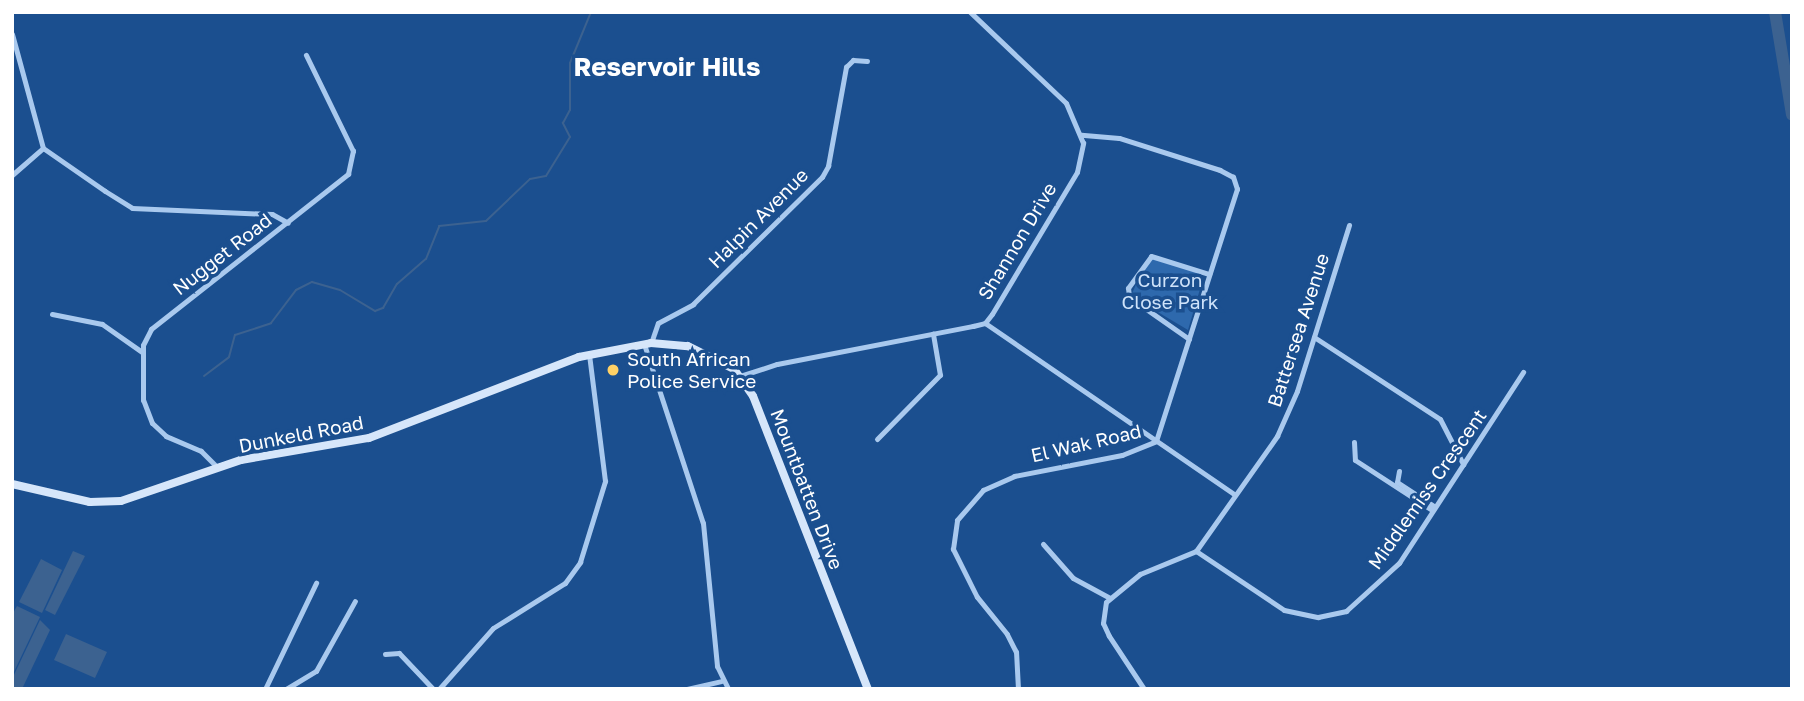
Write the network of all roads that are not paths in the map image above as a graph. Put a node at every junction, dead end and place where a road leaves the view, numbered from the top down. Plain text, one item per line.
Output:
1 (970, 12) edge
2 (12, 34) edge
3 (306, 55) dead end
4 (867, 61) dead end
5 (1082, 135) junction
6 (43, 148) junction
7 (12, 175) edge
8 (288, 223) junction
9 (1349, 225) dead end
10 (1209, 274) junction
11 (52, 314) dead end
12 (985, 323) junction
13 (933, 334) junction
14 (1314, 337) junction
15 (1189, 339) junction
16 (647, 343) junction
17 (142, 352) junction
18 (589, 355) junction
19 (1523, 372) dead end
20 (740, 376) junction
21 (877, 439) dead end
22 (1156, 441) junction
23 (1354, 442) dead end
24 (1463, 464) junction
25 (218, 467) junction
26 (1399, 471) dead end
27 (12, 484) edge
28 (1234, 495) junction
29 (1433, 508) junction
30 (1043, 544) dead end
31 (1196, 551) junction
32 (316, 583) dead end
33 (1110, 598) junction
34 (355, 601) dead end
35 (385, 654) dead end
36 (721, 681) junction
37 (265, 689) edge
38 (286, 689) edge
39 (433, 689) edge
40 (439, 689) edge
41 (687, 689) edge
42 (728, 689) edge
43 (867, 689) edge
44 (1018, 689) edge
45 (1144, 689) edge

1 - 5 street
2 - 6 street
3 - 8 street, Nugget Road
4 - 16 street, Halpin Avenue
5 - 10 street, El Wak Road
5 - 12 street, Shannon Drive
6 - 7 street
6 - 8 street
8 - 17 street, Nugget Road
9 - 14 street, Battersea Avenue
10 - 15 street, El Wak Road
10 - 15 street
11 - 17 street
12 - 13 street, Shannon Drive
12 - 22 street
13 - 20 street, Shannon Drive
13 - 21 street
14 - 24 street
14 - 28 street, Battersea Avenue
15 - 22 street, El Wak Road
16 - 18 main road, Mountbatten Drive
16 - 20 main road, Mountbatten Drive
16 - 36 street
17 - 25 street
18 - 25 main road, Dunkeld Road
18 - 40 street
19 - 24 street, Middlemiss Crescent
20 - 43 main road, Mountbatten Drive
22 - 28 street
22 - 44 street, El Wak Road
23 - 29 street
24 - 29 street, Middlemiss Crescent
25 - 27 main road, Dunkeld Road
26 - 29 street
28 - 31 street, Battersea Avenue
29 - 31 street, Middlemiss Crescent
30 - 33 street
31 - 33 street
32 - 37 street
33 - 45 street
34 - 38 street
35 - 39 street
36 - 41 street
36 - 42 street

